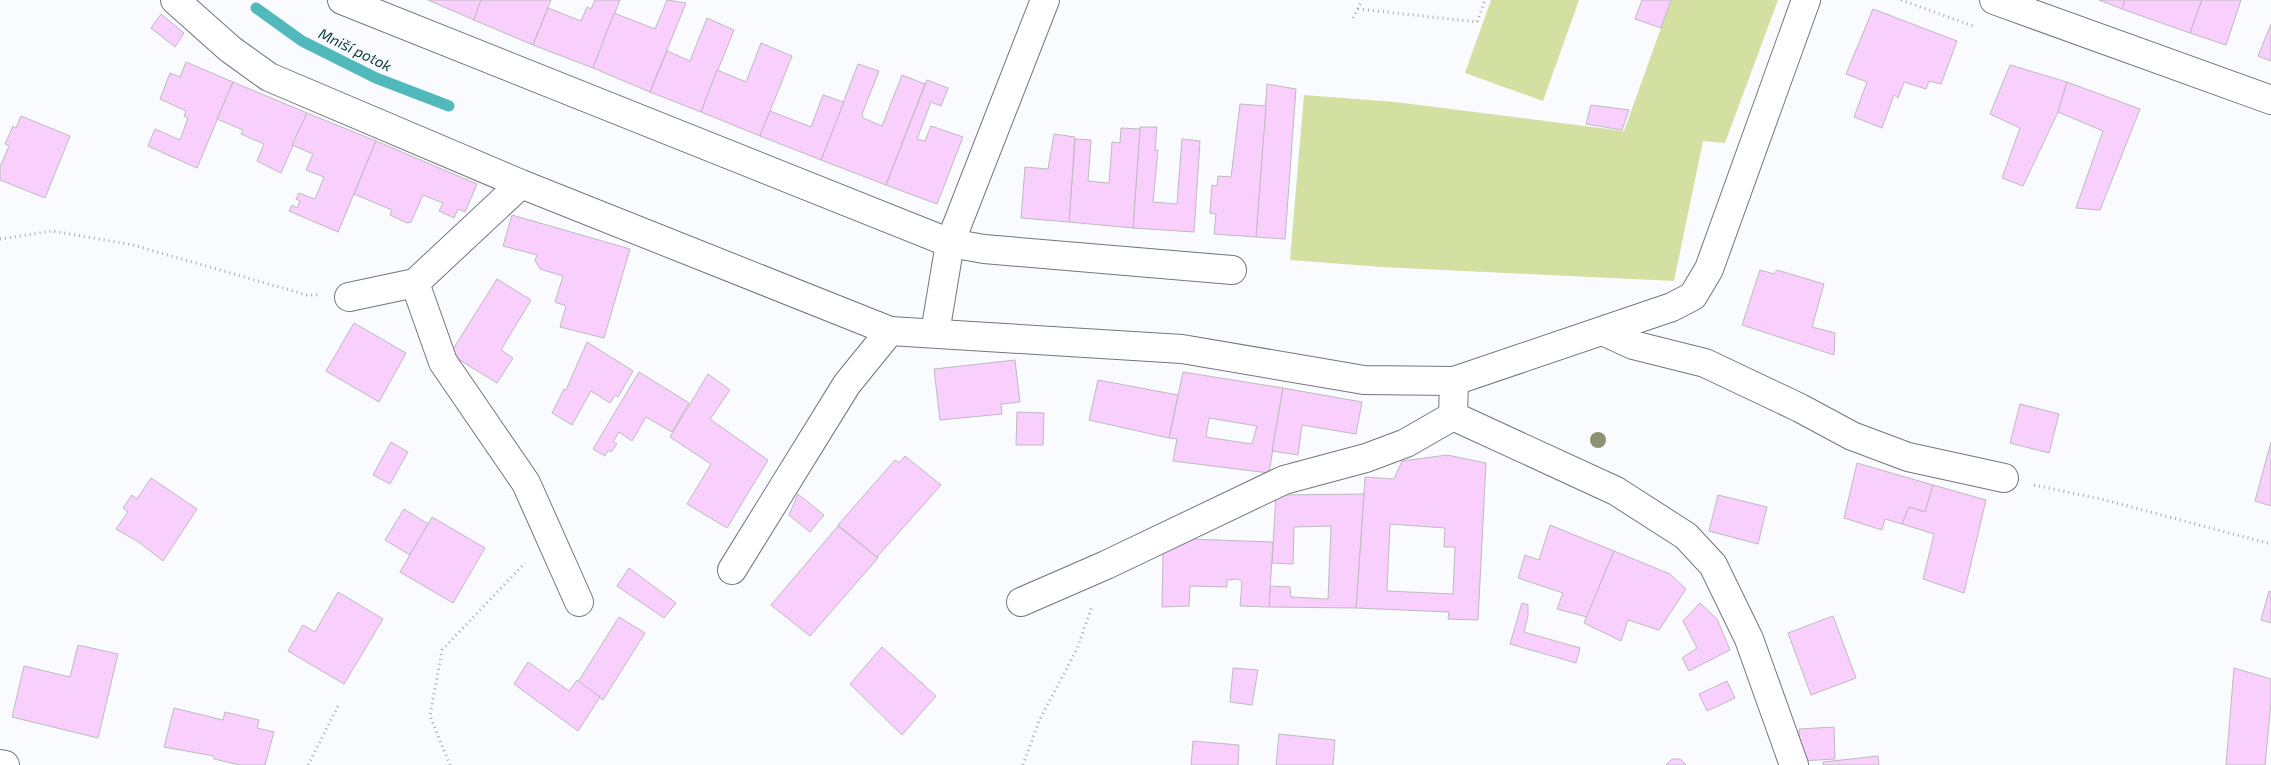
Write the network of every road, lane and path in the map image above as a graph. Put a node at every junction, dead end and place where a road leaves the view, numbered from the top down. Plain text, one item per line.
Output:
1 (175, 0) edge
2 (342, 0) edge
3 (1045, 0) edge
4 (1362, 0) edge
5 (1485, 0) edge
6 (1806, 0) edge
7 (1994, 0) edge
8 (1358, 9) junction
9 (1353, 18) dead end
10 (2271, 100) edge
11 (521, 184) junction
12 (0, 239) edge
13 (950, 243) junction
14 (1232, 270) dead end
15 (415, 283) junction
16 (349, 297) joint
17 (890, 331) junction
18 (1604, 332) junction
19 (935, 333) junction
20 (1454, 381) junction
21 (1453, 416) junction
22 (2004, 478) joint
23 (550, 538) junction
24 (2271, 544) edge
25 (1106, 566) junction
26 (732, 570) dead end
27 (579, 602) dead end
28 (1021, 602) dead end
29 (338, 706) dead end
30 (0, 764) edge
31 (5, 765) edge
32 (308, 765) edge
33 (450, 765) edge
34 (1023, 765) edge
35 (1794, 765) edge

1 - 11 street
2 - 13 street
3 - 13 street
4 - 8 path
5 - 8 path
6 - 18 street
7 - 10 street
8 - 9 path
11 - 15 street
11 - 17 street
12 - 16 path
13 - 14 street
13 - 19 street
15 - 16 street
15 - 23 street
17 - 19 street
17 - 26 street
18 - 20 street
18 - 22 street
19 - 20 street
20 - 21 street
21 - 25 street
21 - 35 street
22 - 24 path
23 - 27 street
23 - 33 path
25 - 28 street
25 - 34 path
29 - 32 path
30 - 31 street

